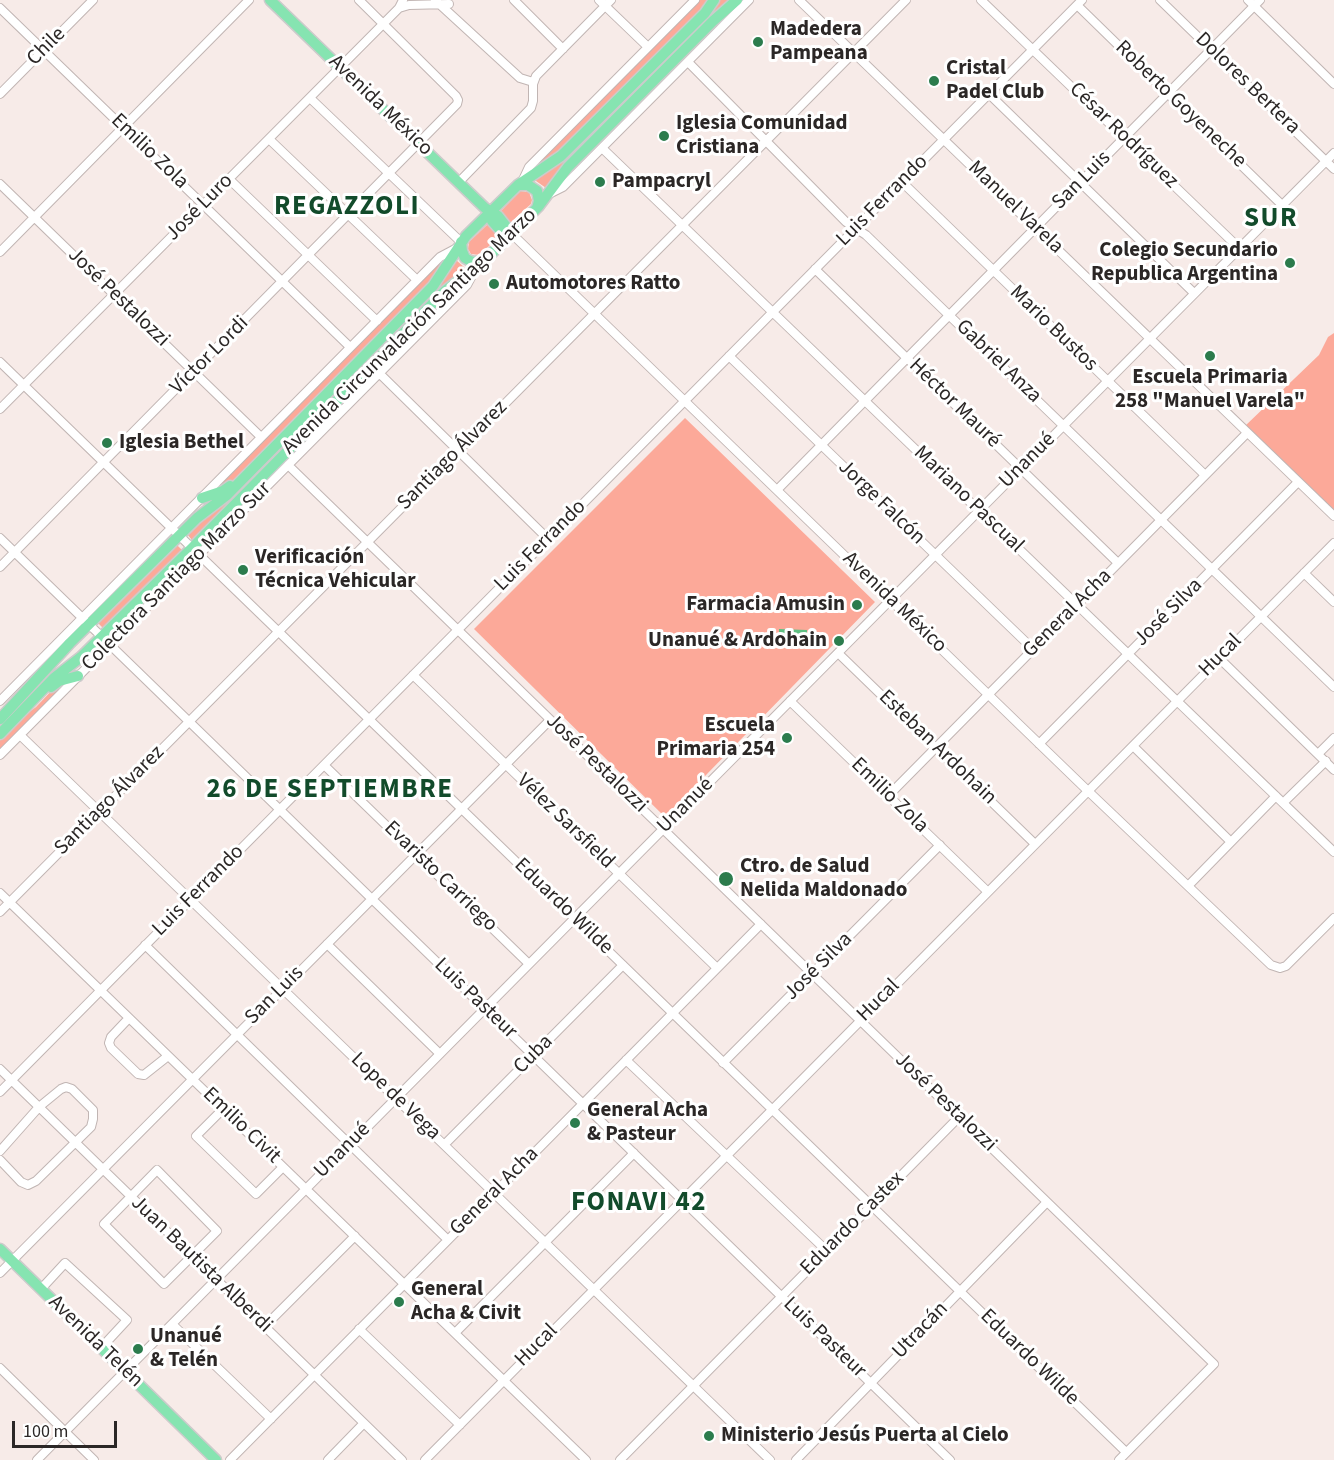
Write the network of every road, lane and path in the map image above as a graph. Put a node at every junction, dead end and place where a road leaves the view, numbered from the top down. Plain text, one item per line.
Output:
1 (4, 0) edge
2 (93, 0) edge
3 (249, 0) edge
4 (270, 0) edge
5 (359, 0) edge
6 (403, 0) edge
7 (514, 0) edge
8 (599, 0) edge
9 (694, 0) edge
10 (714, 0) edge
11 (737, 0) edge
12 (749, 0) edge
13 (799, 0) edge
14 (906, 0) edge
15 (981, 0) edge
16 (1160, 0) edge
17 (449, 2) edge
18 (1254, 2) edge
19 (438, 3) edge
20 (608, 3) edge
21 (1080, 3) edge
22 (0, 6) edge
23 (399, 8) junction
24 (454, 15) junction
25 (383, 24) junction
26 (648, 47) junction
27 (563, 49) junction
28 (44, 50) junction
29 (1033, 50) junction
30 (1211, 50) junction
31 (854, 53) junction
32 (688, 62) junction
33 (340, 68) junction
34 (533, 82) junction
35 (1334, 84) edge
36 (0, 94) edge
37 (989, 94) junction
38 (1168, 94) junction
39 (310, 98) junction
40 (123, 127) junction
41 (1124, 138) junction
42 (269, 139) junction
43 (944, 140) junction
44 (766, 142) junction
45 (419, 144) junction
46 (602, 148) junction
47 (1334, 153) edge
48 (1326, 161) junction
49 (1334, 169) edge
50 (390, 174) junction
51 (230, 179) junction
52 (459, 182) junction
53 (902, 182) junction
54 (1080, 182) junction
55 (0, 184) edge
56 (518, 185) junction
57 (546, 196) junction
58 (203, 205) junction
59 (1282, 205) junction
60 (535, 210) junction
61 (490, 212) junction
62 (349, 215) junction
63 (34, 217) junction
64 (683, 225) junction
65 (856, 228) junction
66 (1035, 228) junction
67 (512, 234) junction
68 (459, 245) junction
69 (1239, 248) junction
70 (0, 252) edge
71 (309, 255) junction
72 (487, 258) junction
73 (476, 267) junction
74 (816, 269) junction
75 (993, 271) junction
76 (417, 280) junction
77 (283, 282) junction
78 (1194, 293) junction
79 (114, 294) junction
80 (773, 312) junction
81 (595, 314) junction
82 (949, 315) junction
83 (376, 321) junction
84 (1150, 338) junction
85 (350, 347) junction
86 (729, 356) junction
87 (907, 358) junction
88 (0, 362) edge
89 (194, 372) junction
90 (379, 373) junction
91 (1107, 381) junction
92 (24, 385) junction
93 (685, 401) junction
94 (865, 401) junction
95 (0, 409) edge
96 (1063, 426) junction
97 (1247, 433) junction
98 (261, 437) junction
99 (821, 445) junction
100 (275, 447) junction
101 (458, 451) junction
102 (104, 462) junction
103 (288, 465) junction
104 (1021, 468) junction
105 (1205, 475) junction
106 (1298, 482) junction
107 (777, 490) junction
108 (202, 498) junction
109 (979, 510) junction
110 (1334, 516) edge
111 (1161, 520) junction
112 (175, 532) junction
113 (0, 538) edge
114 (548, 539) junction
115 (367, 542) junction
116 (1334, 543) edge
117 (15, 552) junction
118 (195, 552) junction
119 (935, 555) junction
120 (1118, 563) junction
121 (0, 567) edge
122 (1212, 569) junction
123 (1304, 573) junction
124 (891, 600) junction
125 (1334, 602) edge
126 (1077, 604) junction
127 (1261, 616) junction
128 (85, 621) junction
129 (458, 630) junction
130 (278, 632) junction
131 (105, 641) junction
132 (1033, 649) junction
133 (838, 652) junction
134 (1128, 654) junction
135 (1220, 658) junction
136 (413, 675) junction
137 (78, 676) junction
138 (1334, 687) edge
139 (988, 694) junction
140 (0, 700) edge
141 (790, 701) junction
142 (1177, 701) junction
143 (0, 719) edge
144 (15, 719) junction
145 (369, 720) junction
146 (550, 720) junction
147 (189, 722) junction
148 (0, 734) edge
149 (20, 735) junction
150 (1334, 738) edge
151 (1039, 744) junction
152 (1133, 746) junction
153 (936, 747) junction
154 (1318, 754) junction
155 (0, 755) edge
156 (1326, 761) junction
157 (506, 764) junction
158 (324, 765) junction
159 (1334, 770) edge
160 (1088, 791) junction
161 (888, 796) junction
162 (1276, 796) junction
163 (1283, 803) junction
164 (461, 809) junction
165 (279, 810) junction
166 (99, 812) junction
167 (663, 829) junction
168 (1231, 842) junction
169 (1035, 844) junction
170 (940, 845) junction
171 (1334, 852) edge
172 (416, 854) junction
173 (619, 874) junction
174 (1188, 886) junction
175 (0, 892) edge
176 (988, 892) junction
177 (372, 899) junction
178 (190, 900) junction
179 (10, 902) junction
180 (0, 912) edge
181 (574, 918) junction
182 (1334, 918) edge
183 (761, 924) junction
184 (327, 944) junction
185 (145, 945) junction
186 (529, 964) junction
187 (623, 965) junction
188 (717, 969) junction
189 (812, 974) junction
190 (282, 989) junction
191 (101, 990) junction
192 (485, 1009) junction
193 (672, 1013) junction
194 (129, 1018) junction
195 (860, 1021) junction
196 (237, 1035) junction
197 (440, 1054) junction
198 (168, 1056) junction
199 (533, 1056) junction
200 (626, 1060) junction
201 (723, 1063) junction
202 (0, 1069) edge
203 (193, 1079) junction
204 (11, 1080) junction
205 (0, 1092) edge
206 (396, 1098) junction
207 (583, 1104) junction
208 (39, 1107) junction
209 (223, 1109) junction
210 (772, 1109) junction
211 (959, 1117) junction
212 (75, 1142) junction
213 (350, 1144) junction
214 (444, 1145) junction
215 (0, 1151) edge
216 (633, 1153) junction
217 (726, 1156) junction
218 (0, 1160) edge
219 (283, 1167) junction
220 (103, 1169) junction
221 (306, 1189) junction
222 (494, 1193) junction
223 (131, 1197) junction
224 (682, 1200) junction
225 (1047, 1202) junction
226 (872, 1206) junction
227 (355, 1236) junction
228 (448, 1240) junction
229 (545, 1242) junction
230 (0, 1250) edge
231 (826, 1251) junction
232 (192, 1256) junction
233 (12, 1261) junction
234 (0, 1273) edge
235 (216, 1279) junction
236 (404, 1284) junction
237 (41, 1289) junction
238 (594, 1289) junction
239 (960, 1291) junction
240 (782, 1297) junction
241 (172, 1324) junction
242 (265, 1326) junction
243 (359, 1329) junction
244 (455, 1333) junction
245 (101, 1348) junction
246 (0, 1368) edge
247 (125, 1371) junction
248 (314, 1375) junction
249 (504, 1380) junction
250 (871, 1383) junction
251 (693, 1386) junction
252 (271, 1419) junction
253 (364, 1423) junction
254 (460, 1425) junction
255 (65, 1432) junction
256 (1126, 1452) junction
257 (37, 1460) edge
258 (94, 1460) edge
259 (216, 1460) edge
260 (230, 1460) edge
261 (328, 1460) edge
262 (402, 1460) edge
263 (425, 1460) edge
264 (586, 1460) edge
265 (620, 1460) edge
266 (770, 1460) edge
267 (796, 1460) edge
268 (950, 1460) edge
269 (1119, 1460) edge

1 - 22 street
2 - 28 street, Chile
3 - 40 street
4 - 33 main road, Avenida México
5 - 25 street
6 - 23 street, José Luro
7 - 27 street
8 - 20 street
9 - 26 street
10 - 56 main road, Avenida Circunvalación Santiago Marzo
11 - 57 main road, Avenida Circunvalación Santiago Marzo
12 - 32 street
13 - 31 street, Manuel Varela
14 - 31 street, Santiago Álvarez
15 - 29 street, César Rodríguez
16 - 30 street, Dolores Bertera
17 - 19 street
17 - 24 street
18 - 30 street, San Luis
18 - 35 street
19 - 23 street
19 - 24 street
20 - 26 street
20 - 27 street
21 - 29 street, Luis Ferrando
21 - 38 street, Roberto Goyeneche
22 - 28 street, Emilio Zola
23 - 25 street, José Luro
24 - 34 street
25 - 33 street, José Luro
25 - 45 street, Víctor Lordi
26 - 56 street
27 - 34 street
28 - 36 street, Chile
28 - 40 street, Emilio Zola
29 - 37 street, Luis Ferrando
29 - 41 street, César Rodríguez
30 - 38 street, San Luis
30 - 48 street, Dolores Bertera
31 - 43 street, Manuel Varela
31 - 44 street, Santiago Álvarez
32 - 44 street, Gabriel Anza
32 - 46 street
33 - 39 street, José Luro
33 - 45 main road, Avenida México
34 - 52 street
37 - 43 street, Luis Ferrando
37 - 54 street
38 - 41 street, San Luis
38 - 59 street, Roberto Goyeneche
39 - 42 street, José Luro
39 - 50 street
40 - 58 street, Emilio Zola
40 - 63 street
41 - 54 street, San Luis
41 - 69 street, César Rodríguez
42 - 51 street, José Luro
42 - 62 street
43 - 53 street, Luis Ferrando
43 - 66 street, Manuel Varela
44 - 64 street, Santiago Álvarez
44 - 65 street, Gabriel Anza
45 - 50 street, Víctor Lordi
45 - 52 main road, Avenida México
46 - 57 street
46 - 64 street, Mariano Pascual
47 - 48 street, Unanué
48 - 49 street, Dolores Bertera
48 - 59 street, Unanué
50 - 62 street, Víctor Lordi
50 - 68 street
51 - 58 street, José Luro
51 - 71 street
52 - 61 main road, Avenida México
53 - 65 street, Luis Ferrando
53 - 75 street, Mario Bustos
54 - 66 street, San Luis
54 - 78 street
55 - 63 street, José Pestalozzi
56 - 60 main road
56 - 61 main road, Avenida Circunvalación Santiago Marzo
57 - 60 main road, Avenida Circunvalación Santiago Marzo
58 - 77 street, Emilio Zola
58 - 79 street, José Luro
59 - 69 street, Unanué
60 - 67 main road, Avenida Circunvalación Santiago Marzo
61 - 67 main road, Avenida México
61 - 68 main road, Avenida Circunvalación Santiago Marzo
62 - 71 street, Víctor Lordi
62 - 76 street
63 - 70 street
63 - 79 street, José Pestalozzi
64 - 80 street, Mariano Pascual
64 - 81 street, Santiago Álvarez
65 - 74 street, Luis Ferrando
65 - 82 street, Gabriel Anza
66 - 75 street, San Luis
66 - 84 street, Manuel Varela
67 - 72 main road, Avenida Circunvalación Santiago Marzo
67 - 81 street, Avenida México
68 - 72 main road
68 - 76 street, Colectora Santiago Marzo Sur
68 - 100 main road, Avenida Circunvalación Santiago Marzo
69 - 78 street, Unanué
71 - 77 street, Víctor Lordi
71 - 83 street
72 - 73 main road, Avenida Circunvalación Santiago Marzo
73 - 90 street, Colectora Santiago Marzo Sur
73 - 118 main road, Avenida Circunvalación Santiago Marzo
74 - 80 street, Luis Ferrando
74 - 87 street, Héctor Mauré
75 - 82 street, San Luis
75 - 91 street, Mario Bustos
76 - 83 street, Colectora Santiago Marzo Sur
77 - 85 street, Emilio Zola
77 - 89 street, Víctor Lordi
78 - 84 street, Unanué
79 - 89 street, José Pestalozzi
79 - 92 street, José Luro
80 - 86 street, Luis Ferrando
80 - 94 street, Mariano Pascual
81 - 93 street, Avenida México
81 - 101 street, Santiago Álvarez
82 - 87 street, San Luis
82 - 96 street, Gabriel Anza
83 - 85 street, Colectora Santiago Marzo Sur
84 - 91 street, Unanué
84 - 97 street, Manuel Varela
85 - 98 street, Colectora Santiago Marzo Sur
86 - 93 street, Luis Ferrando
86 - 99 street, Jorge Falcón
87 - 94 street, San Luis
87 - 104 street, Héctor Mauré
88 - 92 street, Eduardo Wilde
89 - 98 street, José Pestalozzi
89 - 102 street, Víctor Lordi
90 - 101 street
90 - 103 street, Colectora Santiago Marzo Sur
91 - 96 street, Unanué
91 - 105 street, Mario Bustos
92 - 95 street, José Luro
92 - 102 street, Eduardo Wilde
93 - 107 street, Avenida México
93 - 114 street, Luis Ferrando
94 - 99 street, San Luis
94 - 109 street, Mariano Pascual
96 - 104 street, Unanué
96 - 111 street, Gabriel Anza
97 - 105 street, General Acha
97 - 106 street, Manuel Varela
98 - 108 street, Colectora Santiago Marzo Sur
99 - 107 street, San Luis
99 - 119 street, Jorge Falcón
100 - 108 main road
100 - 112 main road, Avenida Circunvalación Santiago Marzo
101 - 114 street
101 - 115 street, Santiago Álvarez
102 - 112 street, Eduardo Wilde
102 - 117 street, Víctor Lordi
103 - 115 street, José Pestalozzi
103 - 118 street, Colectora Santiago Marzo Sur
104 - 109 street, Unanué
104 - 120 street, Héctor Mauré
105 - 111 street, General Acha
106 - 110 street, Manuel Varela
106 - 122 street, José Silva
107 - 124 street, Avenida México
108 - 112 street, Colectora Santiago Marzo Sur
109 - 119 street, Unanué
109 - 126 street, Mariano Pascual
111 - 120 street, General Acha
111 - 122 street, Gabriel Anza
112 - 118 street, Eduardo Wilde
112 - 128 main road, Avenida Circunvalación Santiago Marzo
113 - 117 street, Luis Pasteur
114 - 129 street, Luis Ferrando
115 - 129 street, José Pestalozzi
115 - 130 street, Santiago Álvarez
116 - 123 street, Hucal
117 - 121 street, Víctor Lordi
117 - 128 street, Luis Pasteur
118 - 130 street, Eduardo Wilde
118 - 131 main road, Avenida Circunvalación Santiago Marzo
119 - 124 street, Unanué
119 - 132 street, Jorge Falcón
120 - 126 street, General Acha
122 - 127 street, Gabriel Anza
122 - 134 street, José Silva
123 - 125 street
123 - 127 street, Hucal
124 - 133 street, Unanué
124 - 139 street, Avenida México
126 - 132 street, General Acha
126 - 134 street, Mariano Pascual
127 - 135 street, Hucal
127 - 138 street, Gabriel Anza
128 - 131 street, Luis Pasteur
128 - 140 street, Colectora Santiago Marzo Sur
128 - 143 main road, Avenida Circunvalación Santiago Marzo
129 - 136 street, Luis Ferrando
129 - 146 street, José Pestalozzi
130 - 145 street, Eduardo Wilde
130 - 147 street, Santiago Álvarez
131 - 137 street, Colectora Santiago Marzo Sur
131 - 144 main road, Avenida Circunvalación Santiago Marzo
131 - 147 street, Luis Pasteur
132 - 139 street, General Acha
133 - 141 street, Unanué
133 - 153 street, Esteban Ardohain
134 - 142 street, Mariano Pascual
134 - 151 street, José Silva
135 - 142 street, Hucal
135 - 154 street
136 - 145 street, Luis Ferrando
136 - 157 street, Vélez Sarsfield
137 - 144 main road
137 - 149 street, Colectora Santiago Marzo Sur
139 - 151 street, Avenida México
139 - 153 street, General Acha
141 - 161 street, Emilio Zola
141 - 167 street, Unanué
142 - 152 street, Hucal
142 - 162 street, Mariano Pascual
144 - 148 main road, Avenida Circunvalación Santiago Marzo
145 - 158 street, Luis Ferrando
145 - 164 street, Eduardo Wilde
146 - 157 street, San Luis
146 - 167 street, José Pestalozzi
147 - 165 street, Luis Pasteur
147 - 166 street, Santiago Álvarez
149 - 155 street, Colectora Santiago Marzo Sur
149 - 166 street, Lope de Vega
150 - 154 street
151 - 160 street, Avenida México
152 - 160 street, Hucal
152 - 168 street
153 - 161 street, General Acha
153 - 169 street, Esteban Ardohain
154 - 156 street
156 - 159 street
156 - 163 street
157 - 164 street, San Luis
157 - 173 street, Vélez Sarsfield
158 - 165 street, Luis Ferrando
158 - 172 street, Evaristo Carriego
160 - 169 street, Hucal
160 - 174 street, Avenida México
161 - 170 street, Emilio Zola
162 - 163 street, Mariano Pascual
162 - 168 street
163 - 171 street, Mariano Pascual
164 - 172 street, San Luis
164 - 181 street, Eduardo Wilde
165 - 177 street, Luis Pasteur
165 - 178 street, Luis Ferrando
166 - 178 street, Lope de Vega
166 - 179 street, Santiago Álvarez
167 - 173 street, Unanué
167 - 183 street, José Pestalozzi
168 - 174 street
169 - 176 street, Hucal
170 - 176 street, Emilio Zola
170 - 189 street, José Silva
172 - 177 street, San Luis
172 - 186 street, Evaristo Carriego
173 - 181 street, Unanué
173 - 188 street, Vélez Sarsfield
174 - 182 street, Avenida México
175 - 179 street, Emilio Civit
176 - 195 street, Hucal
177 - 184 street, San Luis
177 - 192 street, Luis Pasteur
178 - 185 street, Luis Ferrando
178 - 190 street, Lope de Vega
179 - 180 street, Santiago Álvarez
179 - 191 street, Emilio Civit
181 - 186 street, Unanué
181 - 187 street, Eduardo Wilde
183 - 188 street, General Acha
183 - 189 street, José Pestalozzi
184 - 190 street, San Luis
184 - 197 street
185 - 191 street, Luis Ferrando
185 - 196 street
186 - 192 street, Unanué
187 - 193 street, Eduardo Wilde
187 - 199 street, Cuba
188 - 193 street, General Acha
189 - 195 street, José Pestalozzi
189 - 201 street, José Silva
190 - 196 street, San Luis
190 - 206 street, Lope de Vega
191 - 194 street, Emilio Civit
191 - 204 street, Luis Ferrando
192 - 197 street, Unanué
192 - 199 street, Luis Pasteur
193 - 200 street, General Acha
193 - 201 street, Eduardo Wilde
194 - 198 street, Emilio Civit
194 - 198 street
195 - 210 street, Hucal
195 - 211 street, José Pestalozzi
196 - 203 street, San Luis
196 - 213 street
197 - 206 street, Unanué
198 - 203 street, Emilio Civit
199 - 207 street, Luis Pasteur
199 - 214 street, Cuba
200 - 207 street, General Acha
200 - 217 street
201 - 210 street, Eduardo Wilde
202 - 204 street, Juan Bautista Alberdi
203 - 209 street, Emilio Civit
203 - 220 street, San Luis
204 - 205 street, Luis Ferrando
204 - 208 street, Juan Bautista Alberdi
206 - 213 street, Unanué
206 - 214 street, Lope de Vega
207 - 216 street, Luis Pasteur
207 - 222 street, General Acha
208 - 212 street, Juan Bautista Alberdi
208 - 212 street
208 - 215 street
209 - 219 street, Emilio Civit
209 - 219 street
210 - 217 street, Hucal
210 - 226 street, Eduardo Wilde
211 - 225 street, José Pestalozzi
211 - 226 street, Eduardo Castex
212 - 218 street
212 - 220 street, Juan Bautista Alberdi
213 - 221 street, Unanué
213 - 228 street
214 - 222 street, Lope de Vega
216 - 224 street, Luis Pasteur
216 - 229 street
217 - 224 street, Hucal
217 - 231 street
219 - 221 street, Emilio Civit
220 - 223 street, Juan Bautista Alberdi
220 - 233 street, San Luis
221 - 227 street, Emilio Civit
221 - 235 street, Unanué
222 - 228 street, General Acha
222 - 229 street, Lope de Vega
223 - 232 street, Juan Bautista Alberdi
223 - 232 street
223 - 232 street
224 - 238 street, Hucal
224 - 240 street, Luis Pasteur
225 - 239 street, Utracán
225 - 256 street, José Pestalozzi
226 - 231 street, Eduardo Castex
226 - 239 street, Eduardo Wilde
227 - 236 street, Emilio Civit
227 - 242 street
228 - 236 street, General Acha
229 - 238 street, Lope de Vega
229 - 244 street
230 - 233 main road, Avenida Telén
231 - 240 street, Eduardo Castex
232 - 235 street, Juan Bautista Alberdi
233 - 234 street, San Luis
233 - 237 main road, Avenida Telén
235 - 241 street, Unanué
235 - 242 street, Juan Bautista Alberdi
236 - 243 street, General Acha
236 - 244 street, Emilio Civit
237 - 245 main road, Avenida Telén
237 - 245 street
238 - 249 street, Hucal
238 - 251 street, Lope de Vega
239 - 250 street, Utracán
239 - 256 street, Eduardo Wilde
240 - 250 street, Luis Pasteur
240 - 251 street, Eduardo Castex
241 - 247 street, Unanué
241 - 252 street
242 - 248 street, Juan Bautista Alberdi
243 - 248 street, General Acha
243 - 254 street
244 - 249 street, Emilio Civit
245 - 247 main road, Avenida Telén
246 - 255 street
247 - 255 street, Unanué
247 - 259 main road, Avenida Telén
248 - 252 street, General Acha
248 - 253 street, Juan Bautista Alberdi
249 - 254 street, Hucal
249 - 264 street, Emilio Civit
250 - 267 street, Utracán
250 - 268 street, Luis Pasteur
251 - 265 street, Eduardo Castex
251 - 266 street, Lope de Vega
252 - 260 street, General Acha
253 - 261 street
253 - 262 street, Juan Bautista Alberdi
254 - 263 street, Hucal
255 - 257 street, Unanué
255 - 258 street
256 - 269 street

